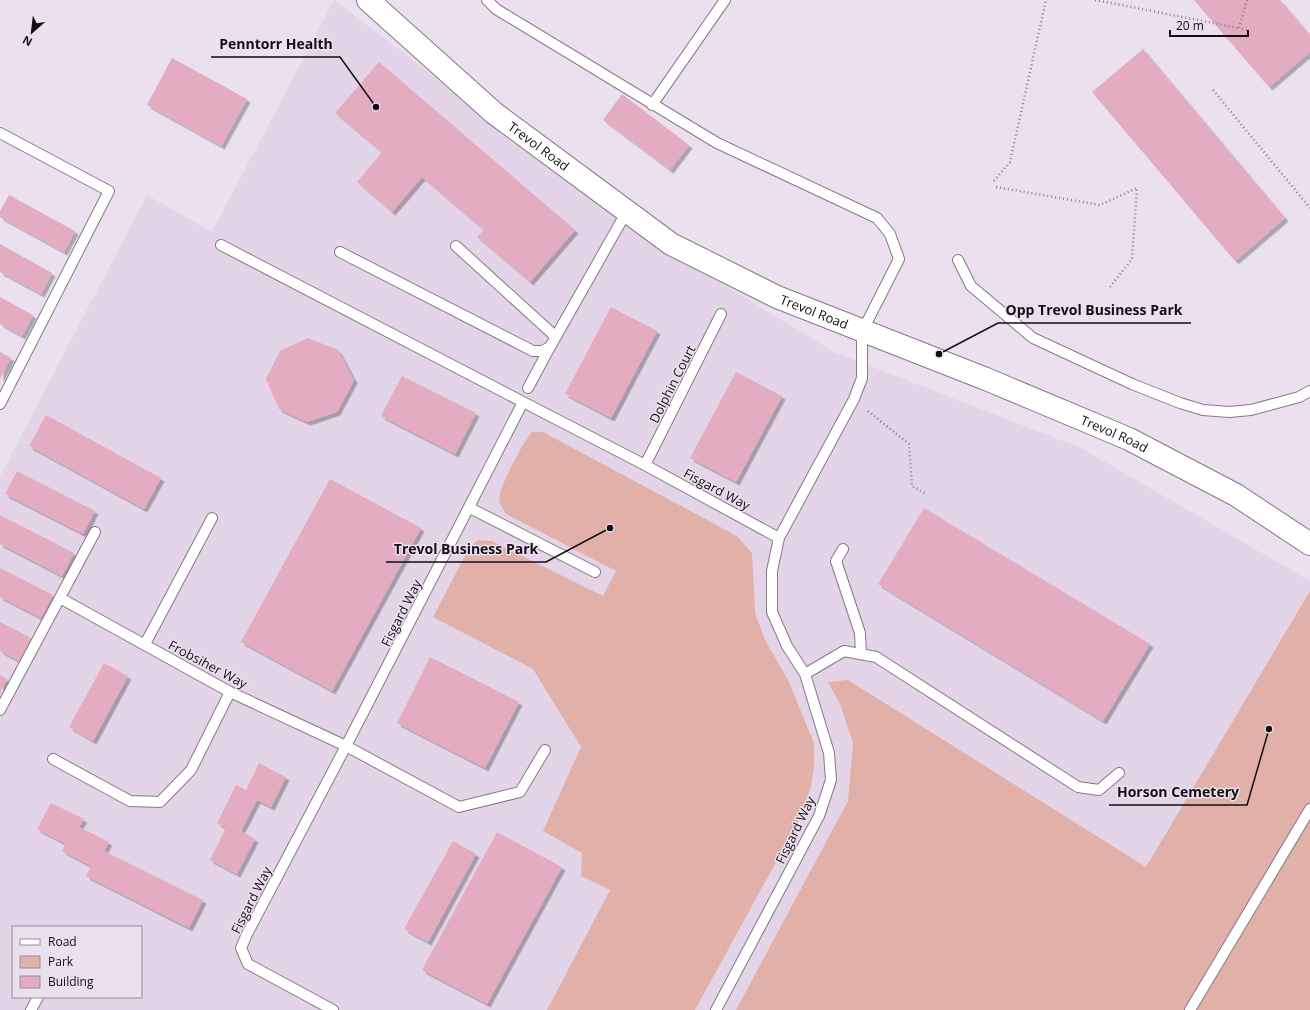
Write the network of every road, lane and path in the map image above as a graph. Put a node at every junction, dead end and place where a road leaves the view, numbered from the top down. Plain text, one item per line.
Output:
1 (368, 0) edge
2 (487, 0) edge
3 (725, 0) edge
4 (1046, 0) edge
5 (1095, 0) edge
6 (1247, 0) edge
7 (1240, 28) junction
8 (1249, 30) dead end
9 (1213, 90) dead end
10 (652, 105) junction
11 (0, 133) edge
12 (994, 181) dead end
13 (996, 187) dead end
14 (1310, 208) edge
15 (627, 211) junction
16 (220, 245) dead end
17 (456, 246) dead end
18 (340, 252) dead end
19 (958, 260) dead end
20 (1110, 287) dead end
21 (721, 314) dead end
22 (862, 332) junction
23 (556, 337) junction
24 (550, 347) junction
25 (528, 388) dead end
26 (1310, 391) edge
27 (854, 399) junction
28 (523, 402) junction
29 (0, 404) edge
30 (645, 465) junction
31 (926, 494) dead end
32 (470, 508) junction
33 (212, 518) dead end
34 (95, 532) dead end
35 (779, 538) junction
36 (1310, 544) edge
37 (843, 549) dead end
38 (595, 572) dead end
39 (60, 598) junction
40 (145, 644) junction
41 (861, 654) junction
42 (805, 674) junction
43 (230, 692) junction
44 (0, 710) edge
45 (346, 746) junction
46 (545, 750) dead end
47 (52, 759) dead end
48 (1119, 773) dead end
49 (1310, 809) edge
50 (37, 998) edge
51 (31, 1010) edge
52 (333, 1010) edge
53 (716, 1010) edge
54 (1190, 1010) edge

1 - 15 street, Trevol Road
2 - 10 lane
3 - 10 lane
4 - 12 path
5 - 7 path
6 - 7 path
7 - 8 path
9 - 14 path
10 - 22 lane
11 - 29 lane
13 - 20 path
15 - 22 street, Trevol Road
15 - 23 lane
16 - 28 lane
17 - 23 lane
18 - 24 lane
19 - 26 lane
21 - 30 lane, Dolphin Court
22 - 27 lane, Fisgard Way
22 - 36 street, Trevol Road
23 - 24 lane
24 - 25 lane
27 - 31 path
27 - 35 lane, Fisgard Way
28 - 30 lane, Fisgard Way
28 - 32 lane, Fisgard Way
30 - 35 lane, Fisgard Way
32 - 38 lane
32 - 45 lane, Fisgard Way
33 - 40 lane
34 - 39 lane
35 - 42 lane, Fisgard Way
37 - 41 lane
39 - 40 lane, Frobsiher Way
39 - 44 lane
40 - 43 lane, Frobsiher Way
41 - 42 lane
41 - 48 lane
42 - 53 lane, Fisgard Way
43 - 45 lane, Frobsiher Way
43 - 47 lane
45 - 46 lane, Frobsiher Way
45 - 52 lane, Fisgard Way
49 - 54 lane
50 - 51 lane

